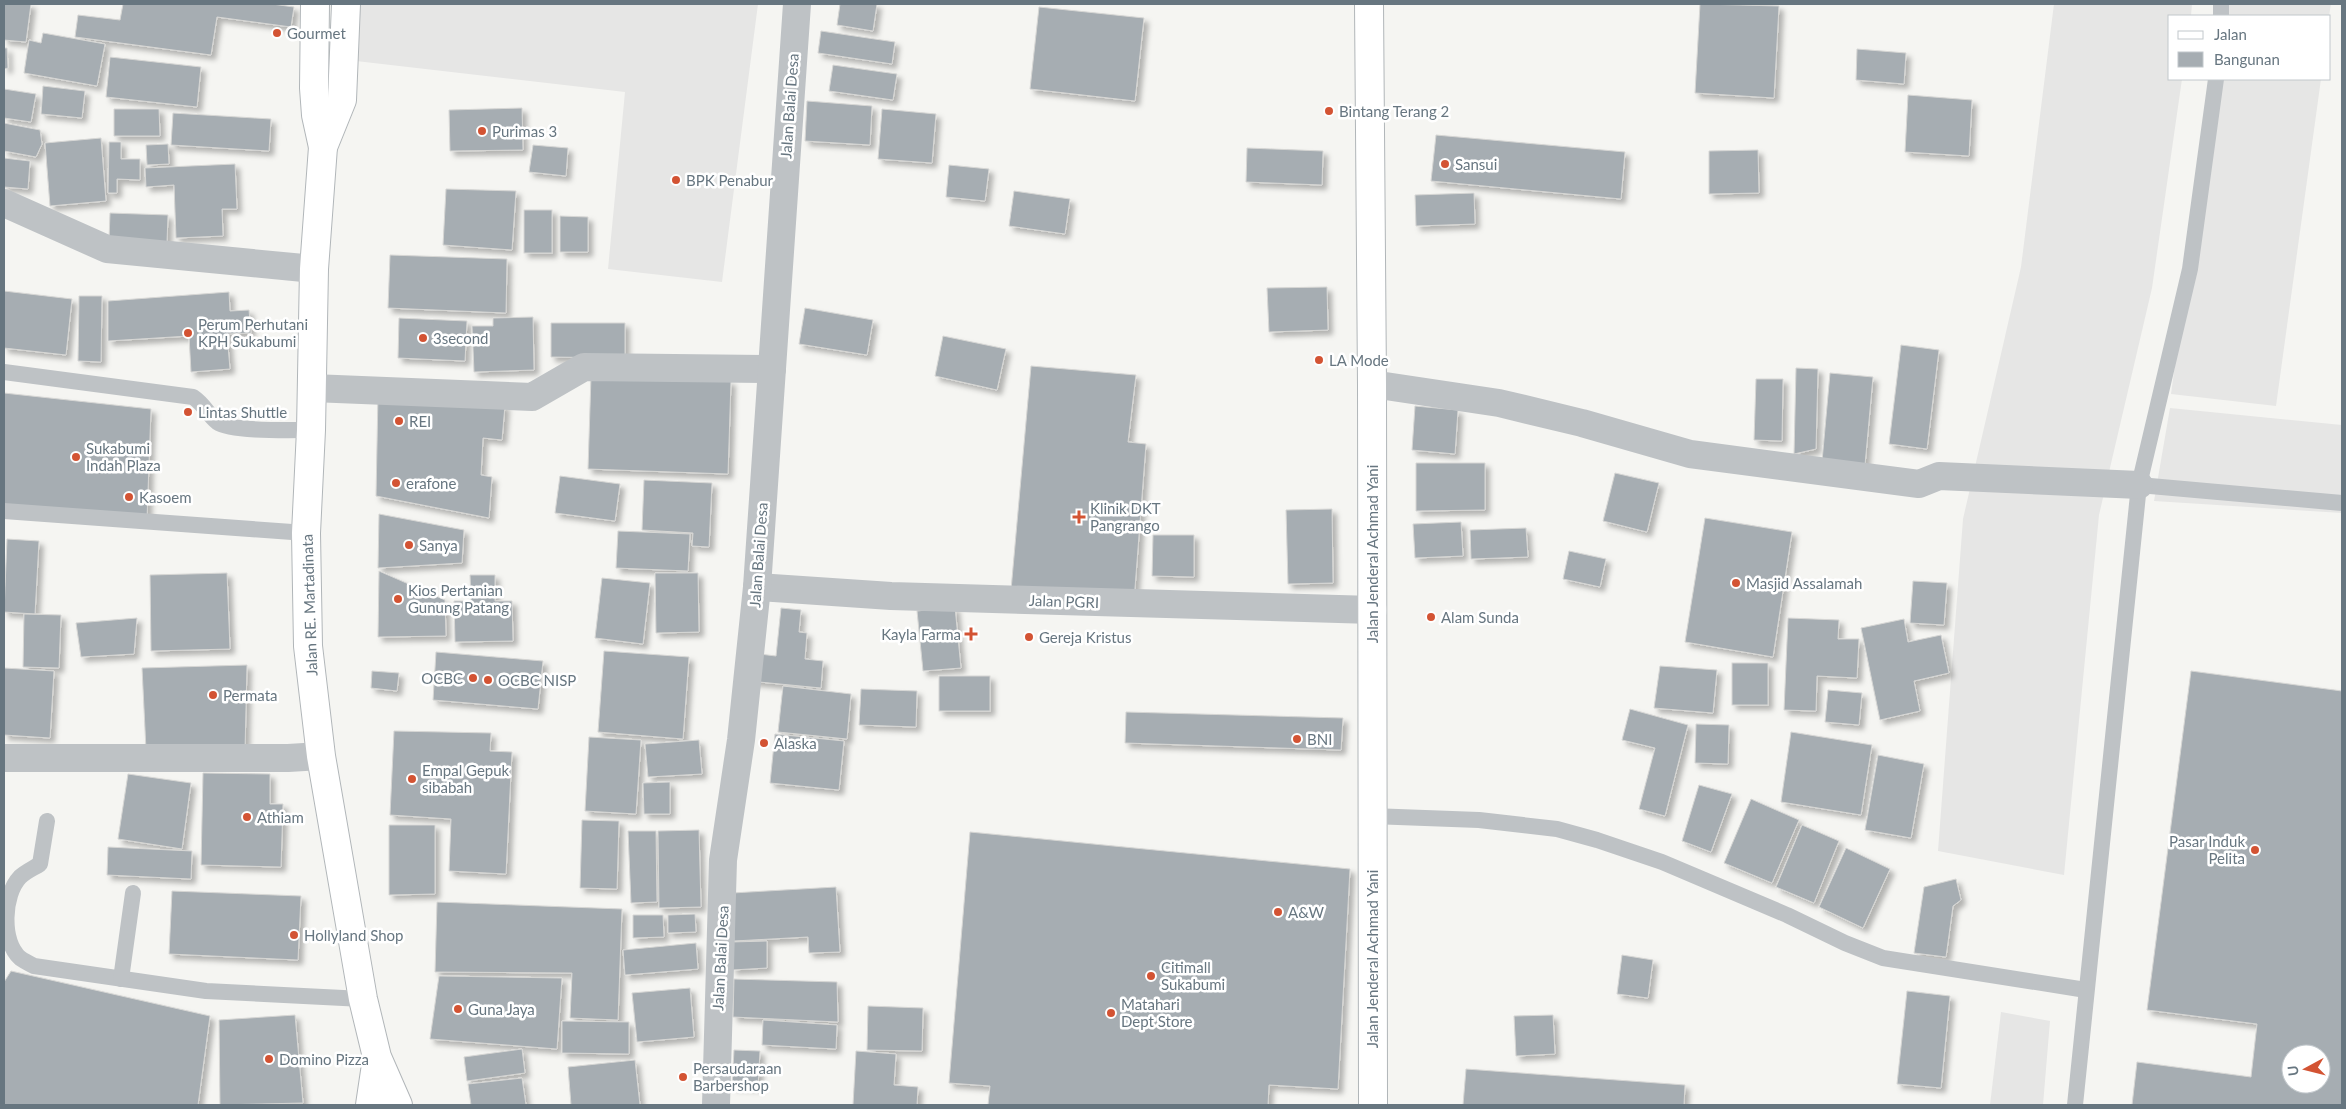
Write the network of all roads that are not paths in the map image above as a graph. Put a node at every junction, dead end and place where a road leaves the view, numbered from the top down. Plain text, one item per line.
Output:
1 (315, 4) edge
2 (346, 4) edge
3 (797, 4) edge
4 (1368, 4) edge
5 (2216, 80) edge
6 (323, 147) junction
7 (4, 204) edge
8 (314, 269) junction
9 (772, 369) junction
10 (4, 372) edge
11 (1372, 384) junction
12 (312, 388) junction
13 (312, 430) junction
14 (2139, 485) junction
15 (2342, 503) edge
16 (4, 511) edge
17 (306, 533) junction
18 (757, 587) junction
19 (1372, 610) junction
20 (321, 756) junction
21 (4, 758) edge
22 (1371, 816) junction
23 (47, 821) dead end
24 (133, 893) dead end
25 (121, 979) junction
26 (2086, 990) junction
27 (363, 999) junction
28 (377, 1057) junction
29 (370, 1105) edge
30 (398, 1105) edge
31 (716, 1105) edge
32 (1373, 1105) edge
33 (2075, 1105) edge

1 - 6 main road, Jalan RE. Martadinata
2 - 6 main road, Jalan RE. Martadinata
3 - 9 street, Jalan Balai Desa
4 - 11 main road, Jalan Jenderal Achmad Yani
5 - 14 lane
6 - 8 main road, Jalan RE. Martadinata
7 - 8 street
8 - 12 main road, Jalan RE. Martadinata
9 - 12 street
9 - 18 street, Jalan Balai Desa
10 - 13 lane
11 - 14 street
11 - 19 main road, Jalan Jenderal Achmad Yani
12 - 13 main road, Jalan RE. Martadinata
13 - 17 main road, Jalan RE. Martadinata
14 - 15 lane
14 - 26 lane
16 - 17 lane
17 - 20 main road, Jalan RE. Martadinata
18 - 19 street, Jalan PGRI
18 - 31 street, Jalan Balai Desa
19 - 22 main road, Jalan Jenderal Achmad Yani
20 - 21 street
20 - 27 main road, Jalan RE. Martadinata
22 - 26 lane
22 - 32 main road, Jalan Jenderal Achmad Yani
23 - 25 lane
24 - 25 lane
25 - 27 lane
26 - 33 lane
27 - 28 main road, Jalan RE. Martadinata
28 - 29 main road, Jalan RE. Martadinata
28 - 30 main road, Jalan RE. Martadinata

